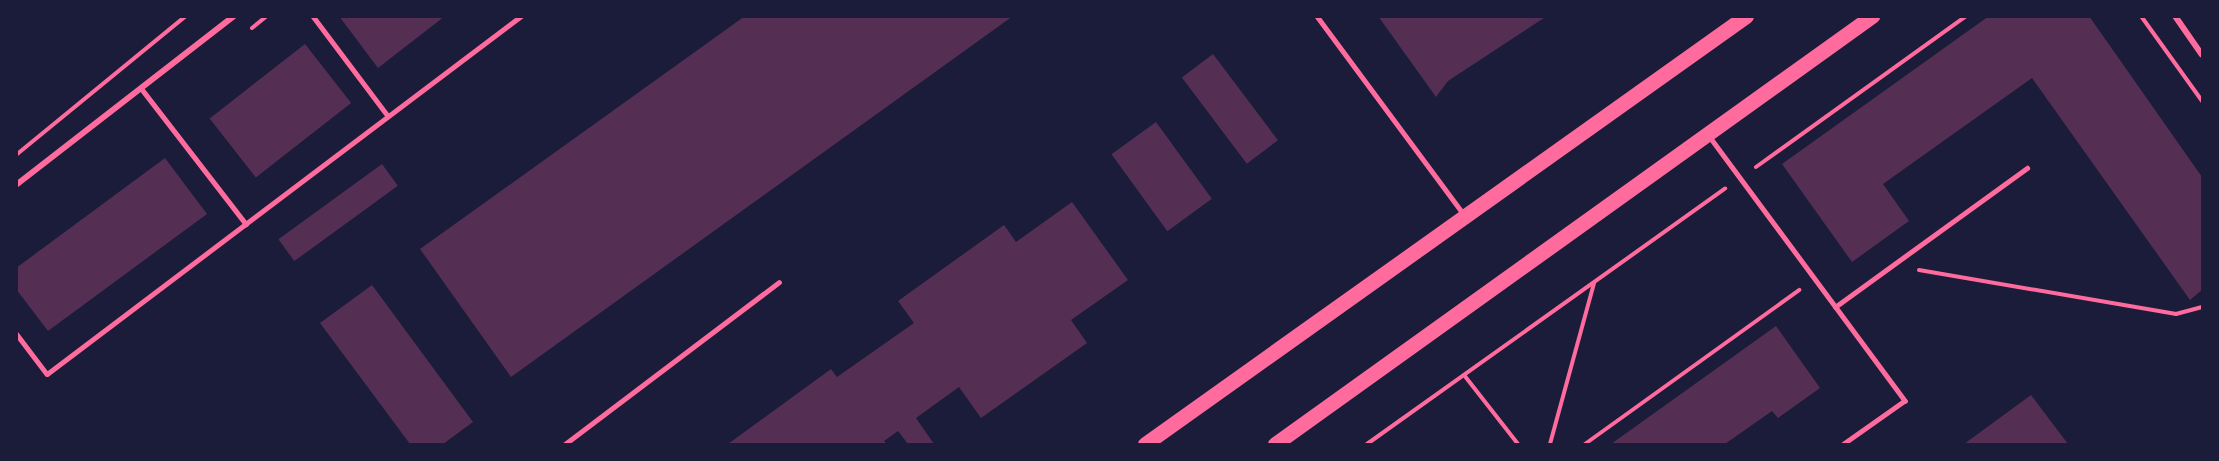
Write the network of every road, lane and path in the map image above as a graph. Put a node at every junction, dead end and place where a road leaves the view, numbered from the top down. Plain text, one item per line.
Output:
1 (186, 16) edge
2 (234, 16) edge
3 (312, 16) edge
4 (521, 16) edge
5 (1317, 16) edge
6 (1746, 16) edge
7 (1872, 16) edge
8 (1966, 16) edge
9 (2141, 16) edge
10 (2175, 16) edge
11 (2202, 55) edge
12 (141, 88) junction
13 (2202, 101) edge
14 (388, 116) junction
15 (1708, 134) junction
16 (16, 155) edge
17 (2027, 168) dead end
18 (1741, 178) junction
19 (16, 185) edge
20 (1465, 217) junction
21 (246, 224) junction
22 (1892, 265) junction
23 (1815, 279) junction
24 (779, 282) dead end
25 (1594, 282) junction
26 (1835, 307) junction
27 (2202, 307) edge
28 (16, 333) edge
29 (1464, 375) junction
30 (565, 444) edge
31 (1145, 444) edge
32 (1275, 444) edge
33 (1367, 444) edge
34 (1518, 444) edge
35 (1550, 444) edge
36 (1585, 444) edge
37 (1844, 444) edge

1 - 16 path
2 - 12 street
3 - 14 lane
4 - 14 lane
5 - 20 lane
6 - 20 main road
7 - 15 main road
8 - 18 path
9 - 13 path
10 - 11 street
12 - 19 street
12 - 21 lane
14 - 21 lane
15 - 18 lane
15 - 32 main road
17 - 22 lane
18 - 23 lane
18 - 25 path
20 - 31 main road
21 - 28 lane
22 - 26 lane
22 - 27 path
23 - 26 lane
23 - 36 path
24 - 30 lane
25 - 29 path
25 - 35 path
26 - 37 lane
29 - 33 path
29 - 34 path

